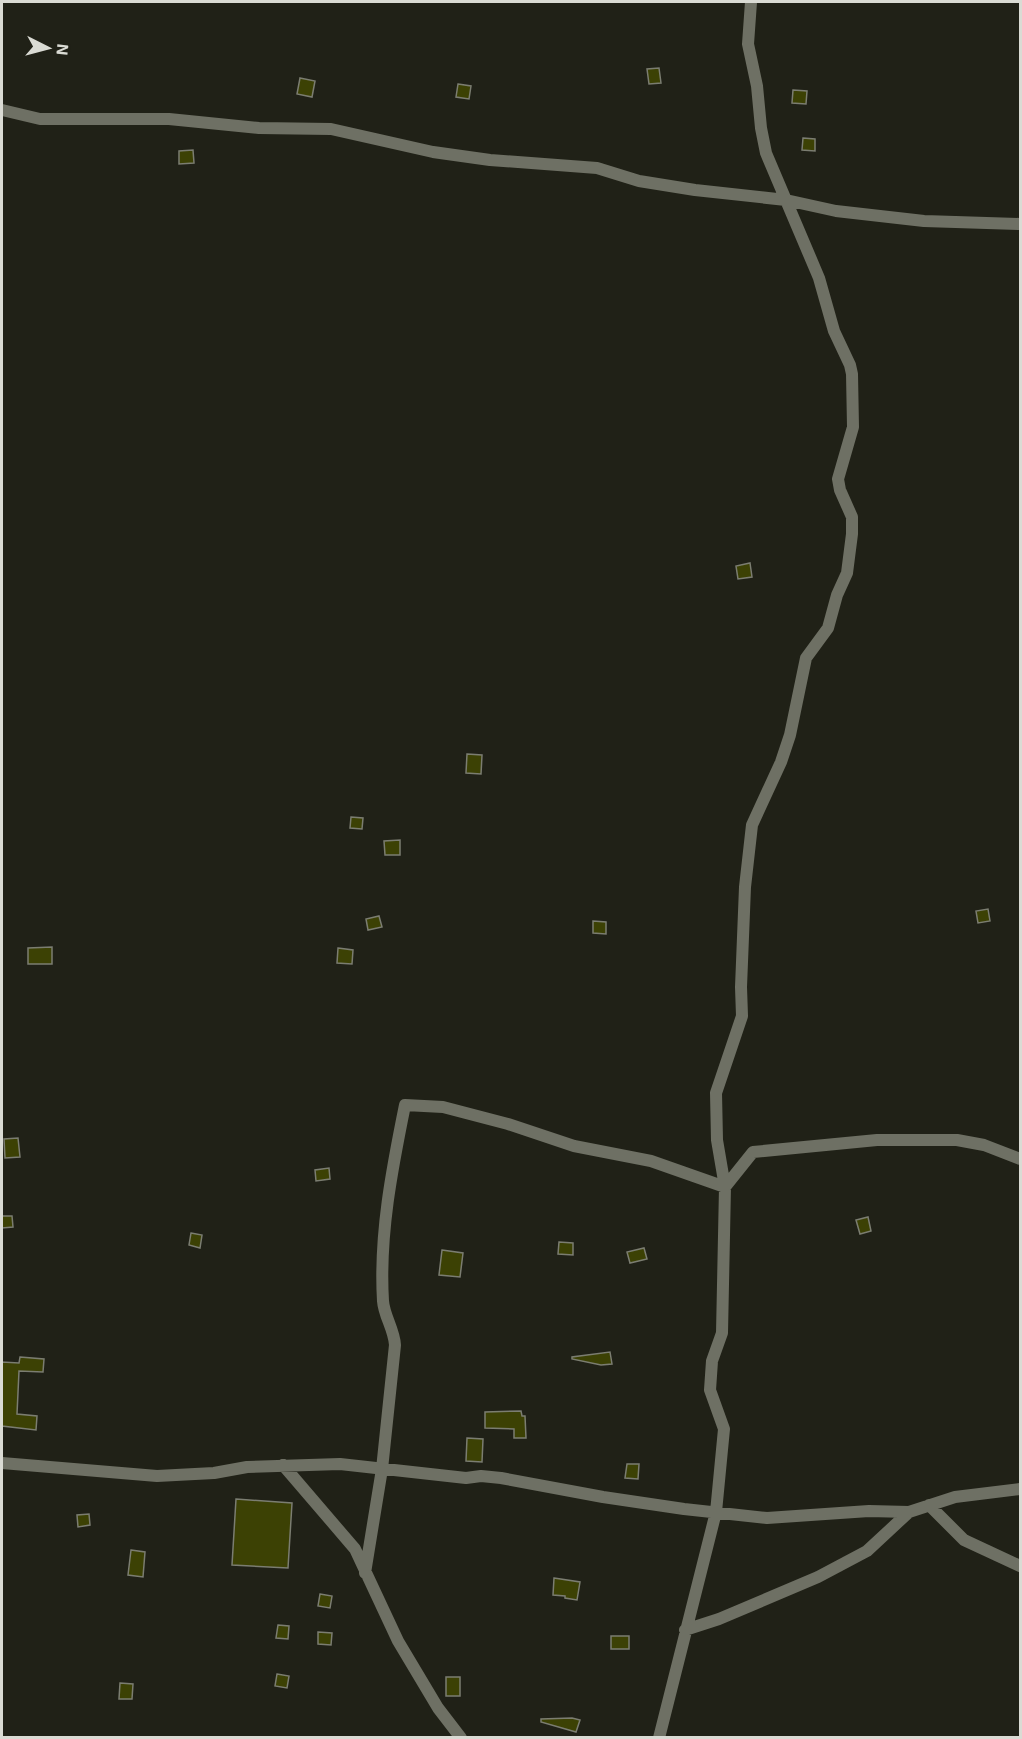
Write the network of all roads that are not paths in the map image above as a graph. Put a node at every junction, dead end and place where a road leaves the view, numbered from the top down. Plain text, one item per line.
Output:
1 (751, 2) edge
2 (2, 110) edge
3 (786, 200) junction
4 (1020, 224) edge
5 (1020, 1159) edge
6 (725, 1187) junction
7 (2, 1463) edge
8 (284, 1465) junction
9 (382, 1469) junction
10 (1020, 1489) edge
11 (930, 1505) junction
12 (716, 1512) junction
13 (909, 1512) junction
14 (1020, 1566) edge
15 (365, 1573) junction
16 (685, 1630) junction
17 (461, 1737) edge
18 (659, 1737) edge

1 - 3 street
2 - 3 street
3 - 4 street
3 - 6 street
5 - 6 street
6 - 9 street
6 - 12 street
7 - 8 street
8 - 9 street
8 - 15 street
9 - 12 street
9 - 15 street
10 - 11 street
11 - 13 street
11 - 14 street
12 - 13 street
12 - 16 street
13 - 16 street
15 - 17 street
16 - 18 street

